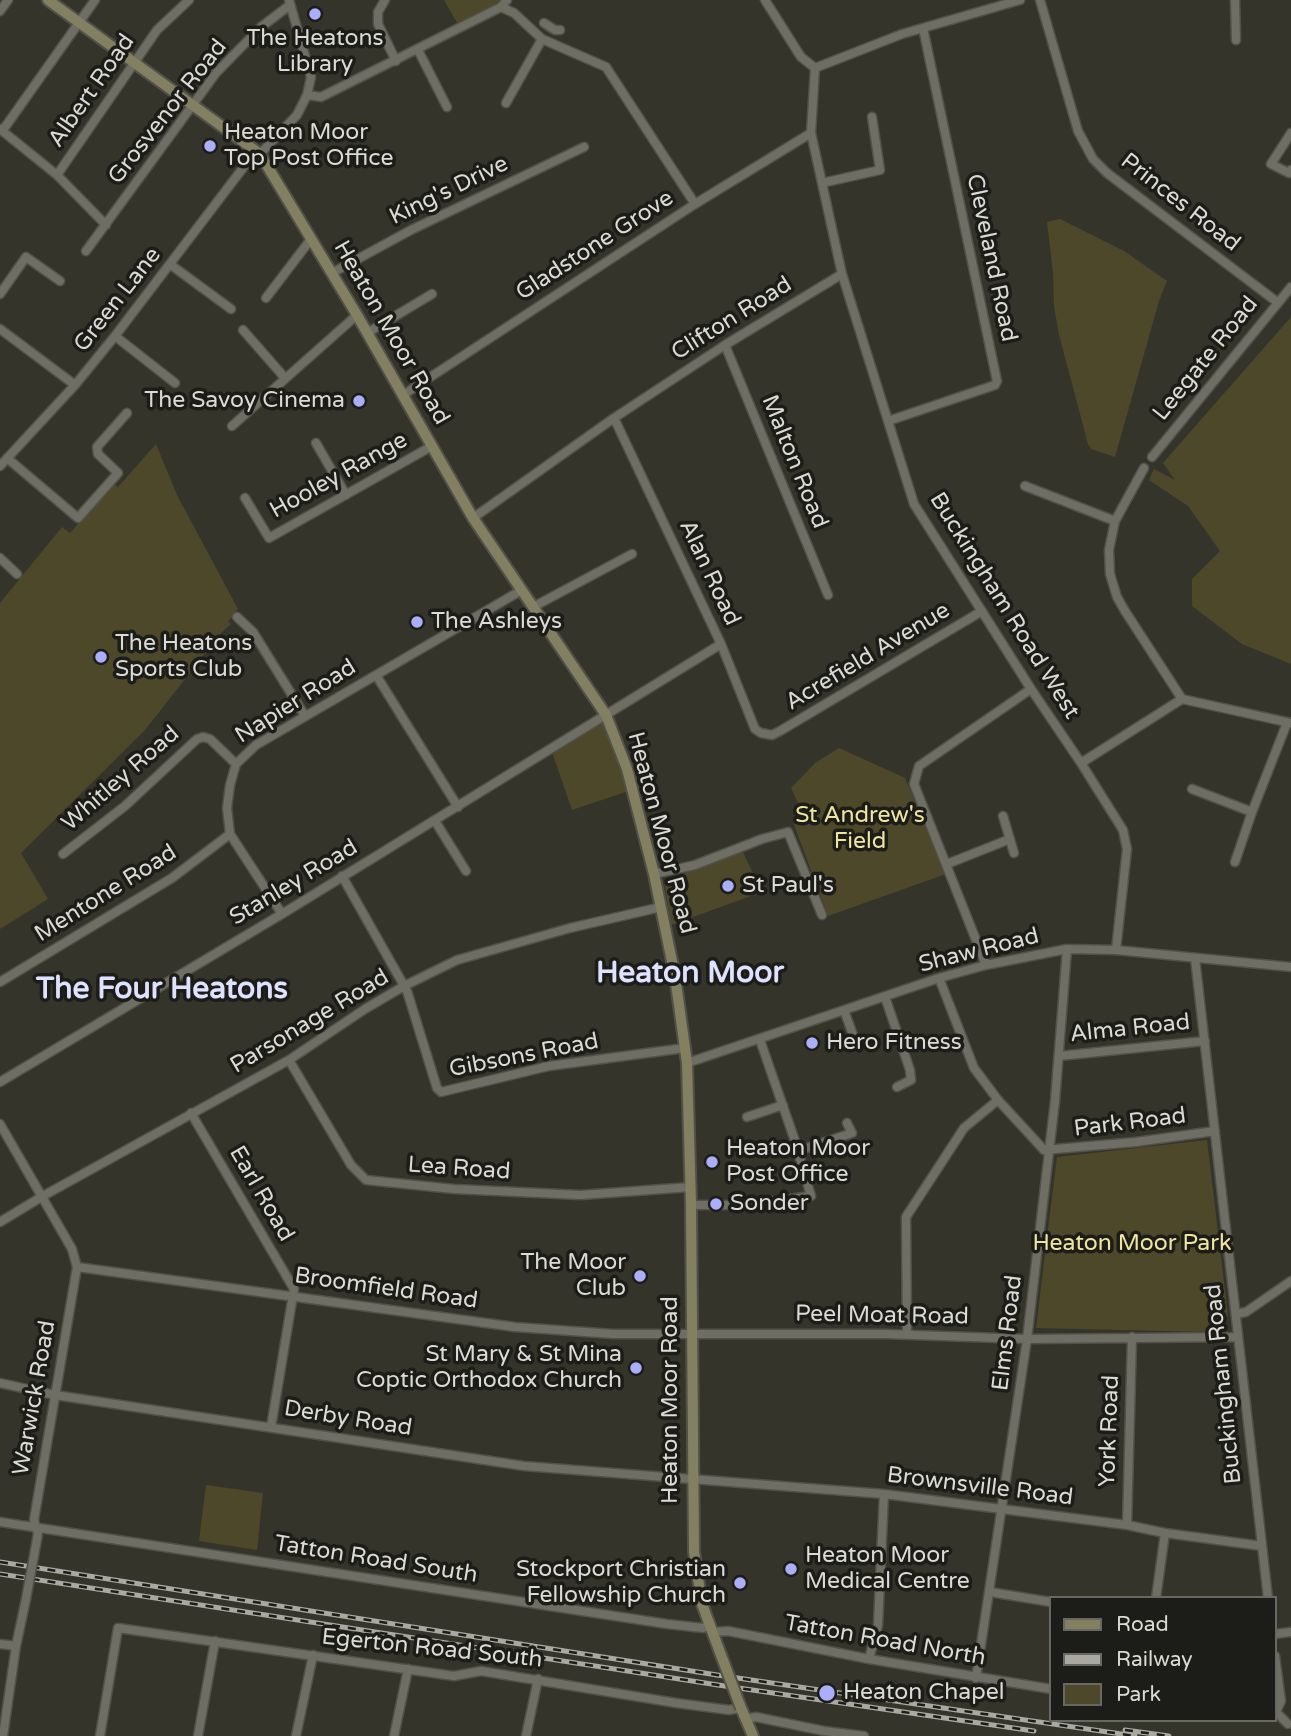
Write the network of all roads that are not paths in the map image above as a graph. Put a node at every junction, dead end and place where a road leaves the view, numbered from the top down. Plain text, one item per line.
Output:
1 (8, 0) edge
2 (48, 0) edge
3 (95, 0) edge
4 (189, 0) edge
5 (385, 0) edge
6 (765, 0) edge
7 (1020, 0) edge
8 (1040, 0) edge
9 (1236, 0) edge
10 (290, 3) edge
11 (504, 4) edge
12 (0, 11) edge
13 (79, 22) junction
14 (544, 23) dead end
15 (923, 28) junction
16 (544, 39) junction
17 (1236, 40) dead end
18 (418, 50) junction
19 (397, 61) junction
20 (135, 64) junction
21 (815, 68) junction
22 (307, 95) junction
23 (506, 103) dead end
24 (192, 106) junction
25 (447, 107) dead end
26 (872, 117) dead end
27 (2, 130) edge
28 (811, 133) junction
29 (1291, 133) edge
30 (584, 147) dead end
31 (260, 154) junction
32 (1291, 170) edge
33 (57, 175) junction
34 (822, 183) junction
35 (695, 204) junction
36 (106, 225) junction
37 (311, 239) junction
38 (86, 251) dead end
39 (171, 265) junction
40 (332, 273) junction
41 (842, 274) junction
42 (60, 281) dead end
43 (1291, 287) edge
44 (0, 294) edge
45 (432, 294) dead end
46 (266, 298) dead end
47 (1277, 302) junction
48 (232, 309) dead end
49 (356, 315) junction
50 (0, 329) edge
51 (243, 330) dead end
52 (367, 333) junction
53 (115, 336) junction
54 (725, 345) junction
55 (285, 378) junction
56 (175, 383) dead end
57 (75, 385) junction
58 (403, 396) junction
59 (127, 413) dead end
60 (614, 418) junction
61 (888, 421) junction
62 (232, 426) dead end
63 (316, 443) dead end
64 (432, 446) junction
65 (1152, 457) dead end
66 (7, 458) junction
67 (0, 466) edge
68 (1144, 468) dead end
69 (1025, 485) dead end
70 (346, 495) junction
71 (245, 498) dead end
72 (473, 518) junction
73 (1115, 521) junction
74 (632, 554) dead end
75 (0, 558) edge
76 (17, 574) dead end
77 (522, 590) junction
78 (828, 594) dead end
79 (533, 607) junction
80 (982, 611) junction
81 (237, 617) dead end
82 (722, 644) junction
83 (376, 675) junction
84 (1031, 689) junction
85 (1182, 699) junction
86 (606, 715) junction
87 (305, 716) junction
88 (1289, 723) edge
89 (772, 735) joint
90 (1081, 763) junction
91 (236, 764) junction
92 (1192, 789) dead end
93 (458, 807) junction
94 (1252, 811) junction
95 (1003, 816) dead end
96 (435, 821) junction
97 (230, 834) junction
98 (1010, 839) junction
99 (1014, 853) dead end
100 (64, 854) dead end
101 (1235, 862) dead end
102 (947, 864) junction
103 (466, 871) dead end
104 (654, 874) junction
105 (342, 877) junction
106 (661, 907) junction
107 (282, 914) junction
108 (822, 915) dead end
109 (1067, 949) junction
110 (1116, 950) junction
111 (1195, 958) junction
112 (986, 965) junction
113 (1291, 967) edge
114 (939, 978) junction
115 (0, 982) edge
116 (404, 986) junction
117 (885, 997) junction
118 (844, 1010) junction
119 (760, 1040) junction
120 (1205, 1041) junction
121 (857, 1046) dead end
122 (685, 1048) junction
123 (1059, 1056) junction
124 (289, 1060) junction
125 (687, 1063) junction
126 (0, 1082) edge
127 (897, 1087) dead end
128 (998, 1100) junction
129 (783, 1105) junction
130 (191, 1113) junction
131 (747, 1117) dead end
132 (848, 1123) dead end
133 (0, 1124) edge
134 (1215, 1131) junction
135 (798, 1151) junction
136 (1049, 1152) junction
137 (691, 1187) junction
138 (43, 1196) junction
139 (691, 1205) junction
140 (0, 1222) edge
141 (77, 1267) junction
142 (1291, 1281) edge
143 (293, 1296) junction
144 (1236, 1314) junction
145 (692, 1333) junction
146 (907, 1334) junction
147 (1132, 1337) junction
148 (1238, 1337) junction
149 (1027, 1339) junction
150 (0, 1383) edge
151 (55, 1395) junction
152 (271, 1427) junction
153 (692, 1477) junction
154 (884, 1494) junction
155 (1003, 1508) junction
156 (0, 1522) edge
157 (1127, 1525) junction
158 (37, 1530) junction
159 (1165, 1533) junction
160 (1262, 1546) junction
161 (990, 1592) junction
162 (1156, 1596) edge
163 (1268, 1596) edge
164 (1050, 1602) edge
165 (712, 1628) junction
166 (215, 1641) junction
167 (0, 1644) edge
168 (16, 1647) junction
169 (313, 1656) junction
170 (869, 1659) junction
171 (408, 1670) junction
172 (976, 1678) junction
173 (538, 1679) junction
174 (1050, 1689) edge
175 (1277, 1711) edge
176 (744, 1713) junction
177 (1288, 1724) dead end
178 (3, 1736) edge
179 (100, 1736) edge
180 (198, 1736) edge
181 (296, 1736) edge
182 (394, 1736) edge
183 (526, 1736) edge
184 (753, 1736) edge
185 (864, 1736) edge

1 - 12 street
2 - 13 main road
3 - 13 street
4 - 20 street, Albert Road
5 - 19 street
6 - 21 street
7 - 15 street
8 - 47 street, Princes Road
9 - 17 street
10 - 22 street
10 - 24 street, Grosvenor Road
11 - 16 street
11 - 18 street
13 - 20 main road
13 - 27 street
14 - 16 street
15 - 21 street
15 - 61 street, Cleveland Road
16 - 23 street
16 - 35 street
18 - 19 street
18 - 25 street
19 - 22 street
20 - 24 main road
20 - 33 street, Albert Road
21 - 28 street
22 - 31 street, Green Lane
24 - 31 main road
24 - 36 street, Grosvenor Road
26 - 34 street
27 - 33 street
28 - 34 street
28 - 35 street, Gladstone Grove
29 - 32 street
30 - 40 street, King's Drive
31 - 37 main road, Heaton Moor Road
31 - 39 street, Green Lane
33 - 36 street
34 - 41 street
35 - 58 street, Gladstone Grove
36 - 38 street, Grosvenor Road
37 - 40 main road, Heaton Moor Road
37 - 46 street
39 - 48 street
39 - 53 street, Green Lane
40 - 49 main road, Heaton Moor Road
41 - 54 street, Clifton Road
41 - 61 street, Buckingham Road West
42 - 44 street
43 - 47 street, Leegate Road
45 - 52 street, Heaton Moor Road
47 - 65 street, Leegate Road
49 - 52 main road, Heaton Moor Road
49 - 55 street
50 - 57 street
51 - 55 street
52 - 58 main road, Heaton Moor Road
53 - 56 street
53 - 57 street, Green Lane
54 - 60 street, Clifton Road
54 - 78 street, Malton Road
55 - 62 street
57 - 66 street, Green Lane
58 - 64 main road, Heaton Moor Road
59 - 66 street
60 - 72 street, Clifton Road
60 - 82 street, Alan Road
61 - 80 street, Buckingham Road West
63 - 70 street
64 - 70 street, Hooley Range
64 - 72 main road, Heaton Moor Road
66 - 67 street, Green Lane
68 - 73 street
69 - 73 street
70 - 71 street, Hooley Range
72 - 77 main road, Heaton Moor Road
73 - 85 street
74 - 79 street
75 - 76 street
77 - 79 main road, Heaton Moor Road
77 - 83 street, Napier Road
79 - 86 main road, Heaton Moor Road
80 - 84 street, Buckingham Road West
80 - 89 street, Acrefield Avenue
81 - 87 street
82 - 86 street, Stanley Road
82 - 89 street, Alan Road
83 - 87 street, Napier Road
83 - 93 street
84 - 90 street, Buckingham Road West
84 - 102 street
85 - 88 street
85 - 90 street
86 - 93 street, Stanley Road
86 - 104 main road, Heaton Moor Road
87 - 91 street, Napier Road
88 - 94 street
90 - 110 street, Buckingham Road West
91 - 97 street, Napier Road
91 - 100 street, Whitley Road
92 - 94 street
93 - 96 street, Stanley Road
94 - 101 street
95 - 98 street
96 - 103 street
96 - 105 street, Stanley Road
97 - 107 street, Napier Road
97 - 115 street, Mentone Road
98 - 99 street
98 - 102 street
102 - 112 street
104 - 106 main road, Heaton Moor Road
104 - 108 street
105 - 107 street, Stanley Road
105 - 116 street
106 - 116 street, Parsonage Road
106 - 122 main road, Heaton Moor Road
107 - 126 street, Stanley Road
109 - 110 street, Shaw Road
109 - 112 street, Shaw Road
109 - 123 street, Elms Road
110 - 111 street, Shaw Road
111 - 113 street, Shaw Road
111 - 120 street, Buckingham Road
112 - 114 street, Shaw Road
114 - 117 street, Shaw Road
114 - 128 street
116 - 122 street, Gibsons Road
116 - 124 street, Parsonage Road
117 - 118 street, Shaw Road
117 - 127 street
118 - 119 street, Shaw Road
118 - 121 street
119 - 125 street, Shaw Road
119 - 129 street
120 - 123 street, Alma Road
120 - 134 street, Buckingham Road
122 - 125 main road, Heaton Moor Road
123 - 136 street, Elms Road
124 - 130 street, Parsonage Road
124 - 137 street, Lea Road
125 - 137 main road, Heaton Moor Road
128 - 136 street
128 - 146 street
129 - 131 street
129 - 135 street
130 - 138 street, Parsonage Road
130 - 143 street, Earl Road
132 - 135 street
133 - 138 street
134 - 136 street, Park Road
134 - 144 street, Buckingham Road
135 - 139 street
136 - 149 street, Elms Road
137 - 139 main road, Heaton Moor Road
138 - 140 street, Parsonage Road
138 - 141 street
139 - 145 main road, Heaton Moor Road
141 - 143 street, Broomfield Road
141 - 151 street, Warwick Road
142 - 144 street
143 - 145 street, Broomfield Road
143 - 152 street
144 - 148 street, Buckingham Road
145 - 146 street, Peel Moat Road
145 - 153 main road, Heaton Moor Road
146 - 149 street, Peel Moat Road
147 - 148 street, Peel Moat Road
147 - 149 street, Peel Moat Road
147 - 157 street, York Road
148 - 160 street, Buckingham Road
149 - 155 street, Elms Road
150 - 151 street, Derby Road
151 - 152 street, Derby Road
151 - 158 street, Warwick Road
152 - 153 street, Derby Road
153 - 154 street, Brownsville Road
153 - 165 main road, Heaton Moor Road
154 - 155 street, Brownsville Road
154 - 170 street
155 - 157 street, Brownsville Road
155 - 161 street, Elms Road
156 - 158 street, Tatton Road South
157 - 159 street, Brownsville Road
158 - 165 street, Tatton Road South
158 - 168 street, Warwick Road, bridge
159 - 160 street, Brownsville Road
159 - 162 street
160 - 163 street, Buckingham Road
161 - 164 street
161 - 172 street, Elms Road
165 - 170 street, Tatton Road North
165 - 176 main road, Heaton Moor Road, bridge
166 - 169 street, Egerton Road South
166 - 179 street, Egerton Road South
166 - 180 street
167 - 168 street
168 - 178 street, Warwick Road
169 - 171 street, Egerton Road South
169 - 181 street
170 - 172 street, Tatton Road North
171 - 173 street, Egerton Road South
171 - 182 street
172 - 174 street, Tatton Road North
173 - 176 street, Egerton Road South
173 - 183 street
175 - 177 street
176 - 184 main road, Heaton Moor Road
176 - 185 street, Egerton Road South

